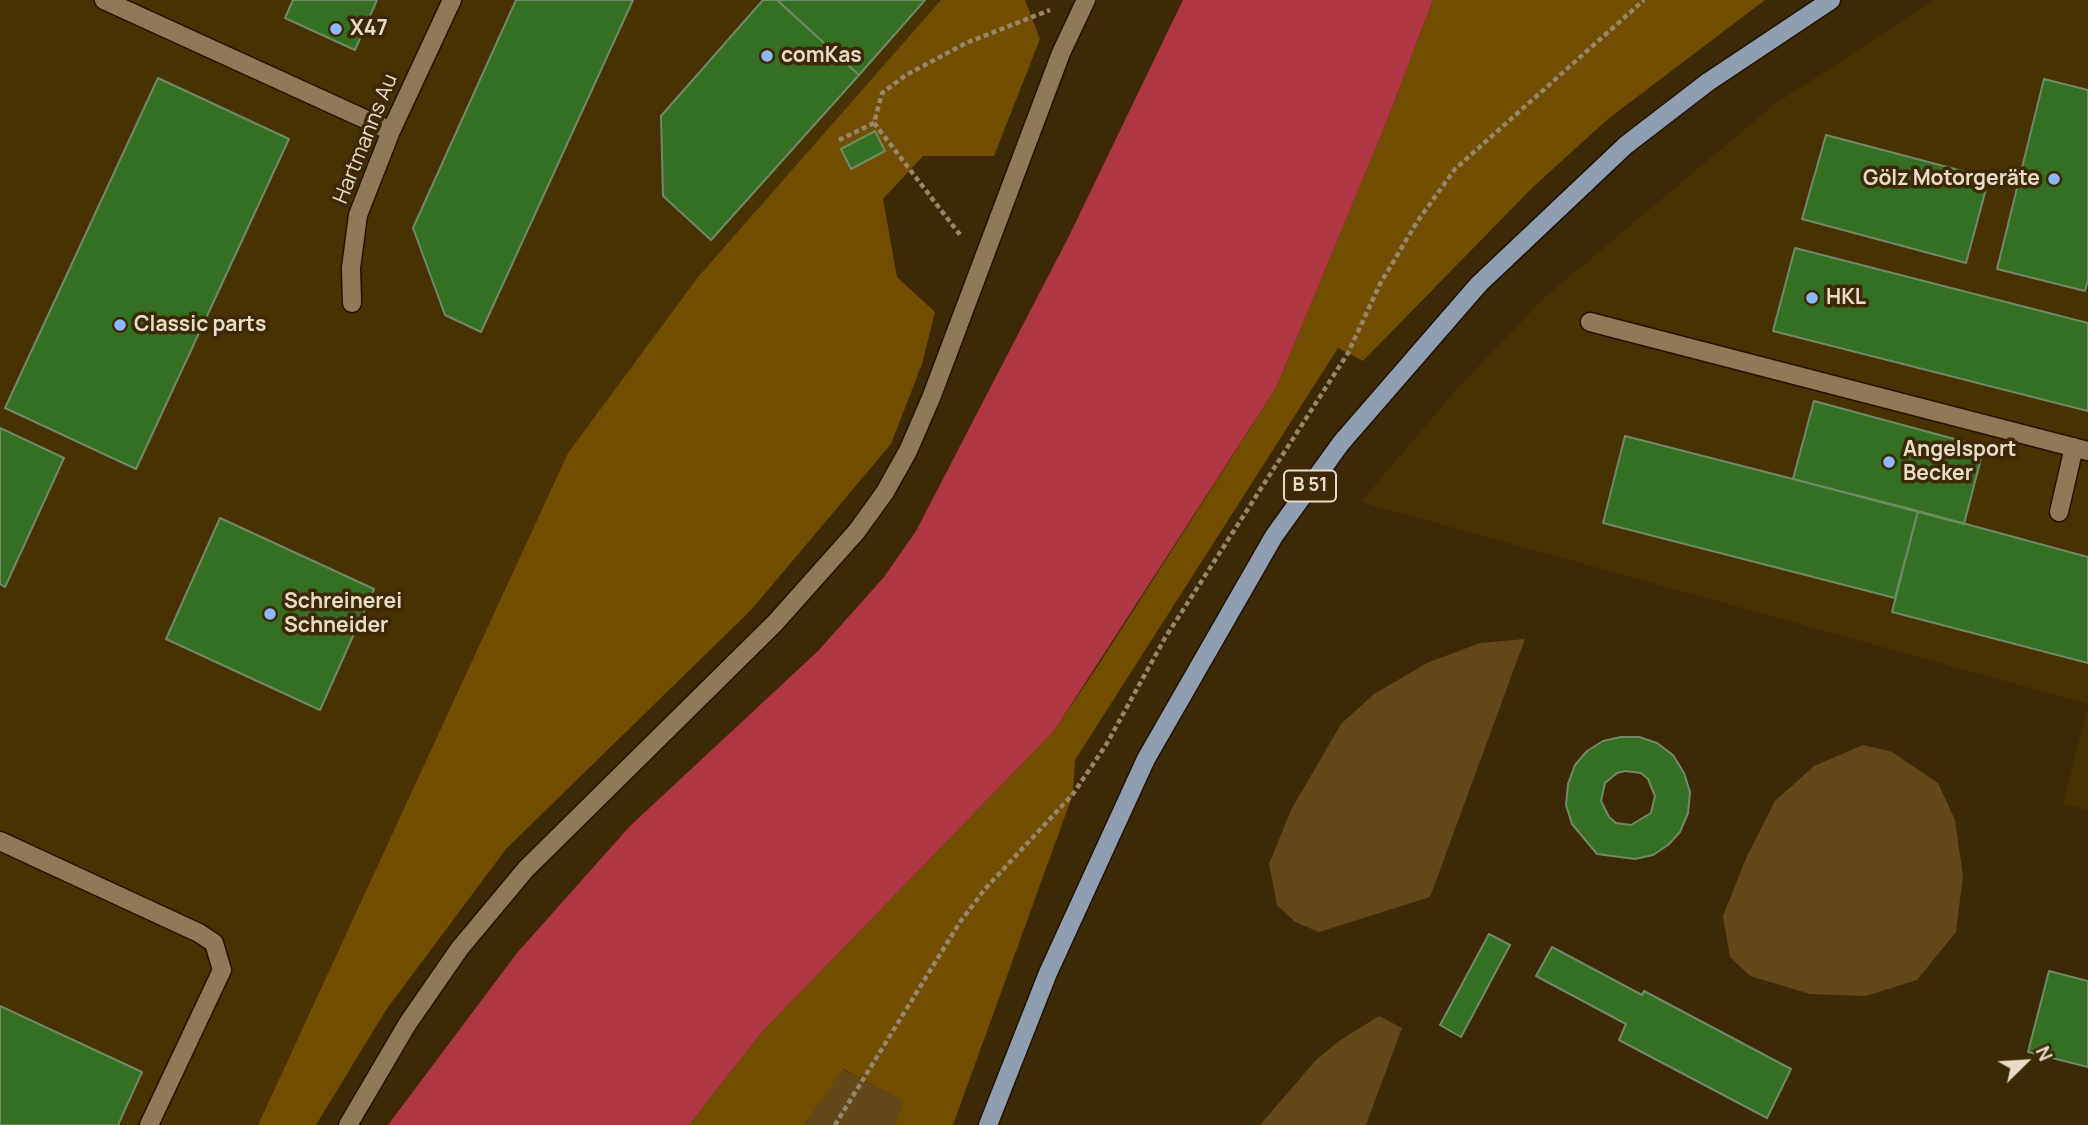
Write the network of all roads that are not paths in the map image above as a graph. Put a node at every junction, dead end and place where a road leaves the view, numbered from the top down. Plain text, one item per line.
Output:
1 (104, 0) edge
2 (452, 0) edge
3 (1086, 0) edge
4 (1831, 0) edge
5 (391, 131) junction
6 (352, 303) dead end
7 (1590, 322) dead end
8 (2081, 449) edge
9 (2059, 512) dead end
10 (0, 841) edge
11 (149, 1125) edge
12 (348, 1125) edge
13 (988, 1125) edge

1 - 5 street
2 - 5 street, Hartmanns Au
3 - 12 street
4 - 13 main road, B 51
5 - 6 street, Hartmanns Au
7 - 8 street
8 - 9 street
10 - 11 street

